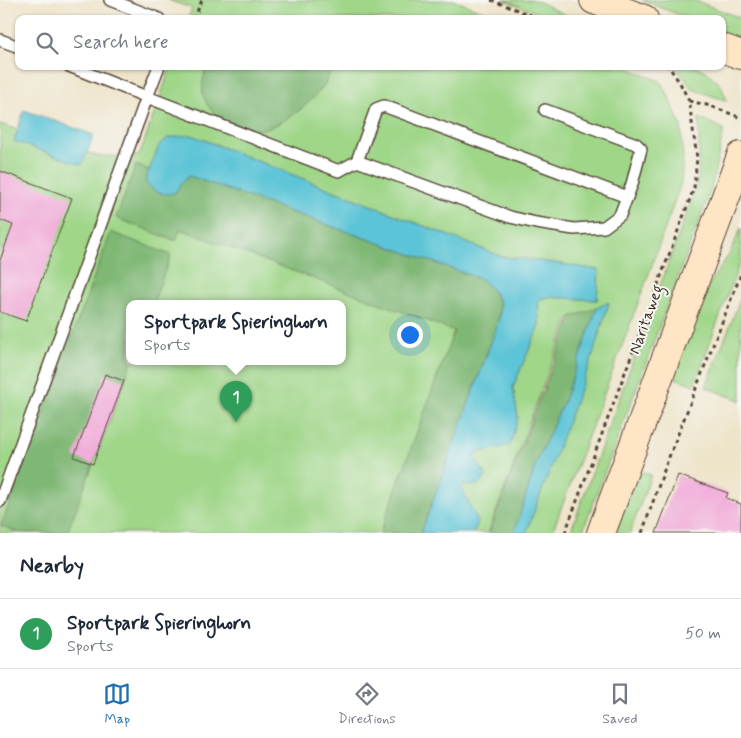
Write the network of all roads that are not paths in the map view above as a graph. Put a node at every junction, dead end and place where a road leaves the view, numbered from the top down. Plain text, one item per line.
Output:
1 (110, 0) edge
2 (594, 0) edge
3 (149, 15) edge
4 (633, 15) edge
5 (0, 40) edge
6 (15, 46) edge
7 (726, 49) edge
8 (741, 55) edge
9 (79, 70) edge
10 (157, 70) edge
11 (147, 96) junction
12 (545, 110) dead end
13 (741, 156) edge
14 (357, 161) junction
15 (627, 197) junction
16 (0, 501) edge
17 (601, 533) edge

1 - 3 lane
2 - 4 street
5 - 6 lane
7 - 8 street
9 - 11 lane
10 - 11 lane
11 - 14 lane
11 - 16 lane
12 - 15 lane
13 - 17 street, Naritaweg
14 - 15 lane
14 - 15 lane

